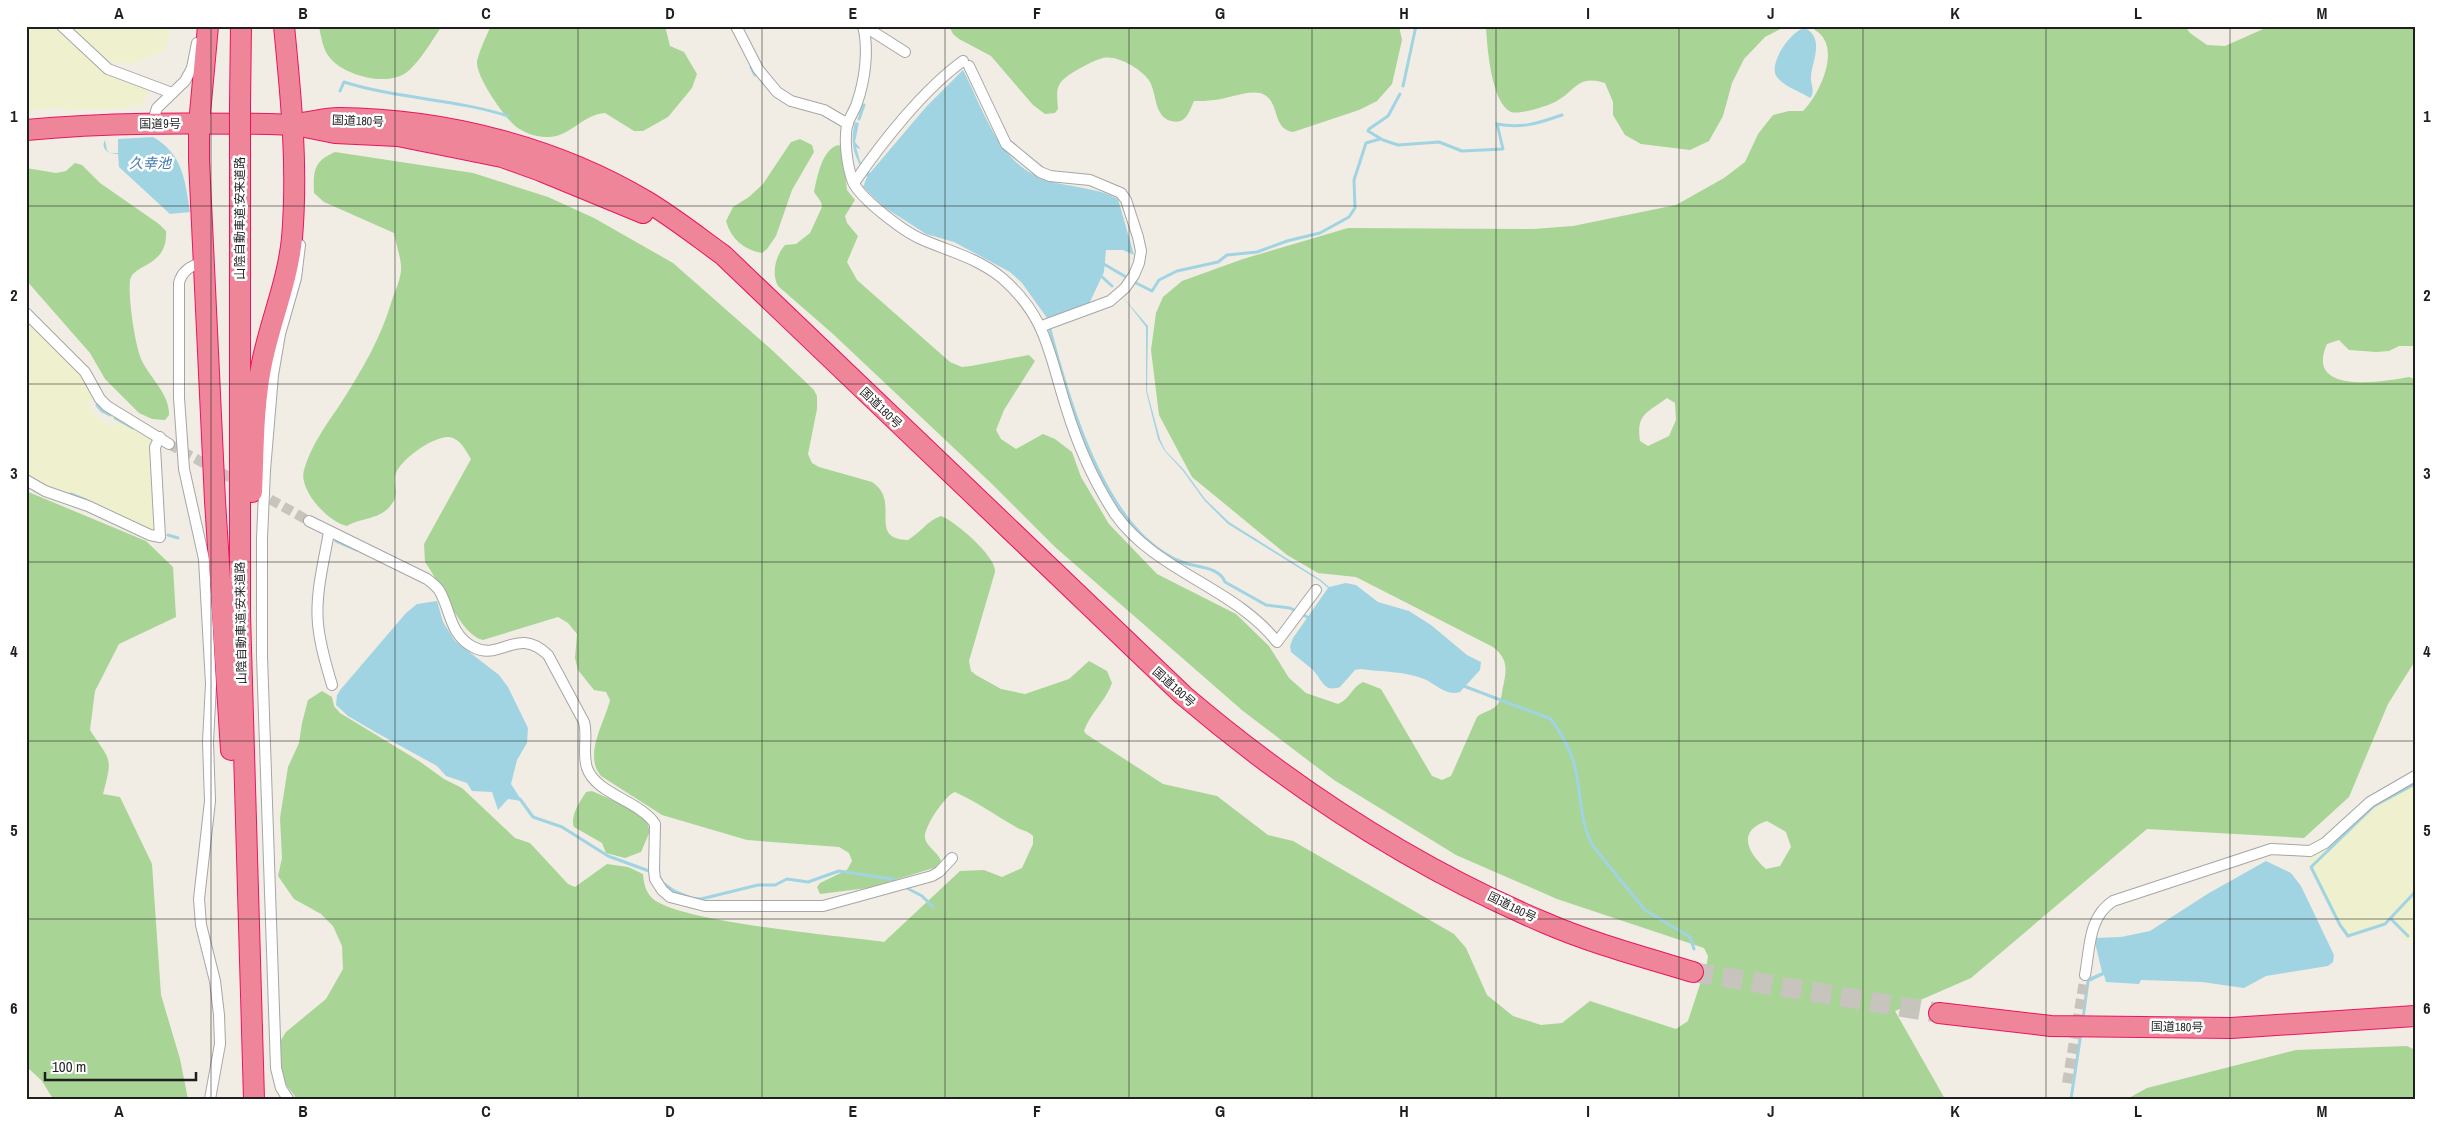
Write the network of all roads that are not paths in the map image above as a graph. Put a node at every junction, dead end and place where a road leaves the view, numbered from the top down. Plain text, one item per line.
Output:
1 (62, 26) edge
2 (241, 26) edge
3 (284, 26) edge
4 (736, 26) edge
5 (864, 26) edge
6 (203, 28) edge
7 (905, 52) dead end
8 (172, 93) junction
9 (152, 124) junction
10 (199, 124) junction
11 (294, 124) junction
12 (848, 124) junction
13 (26, 130) edge
14 (854, 183) junction
15 (204, 262) junction
16 (26, 313) edge
17 (1042, 326) junction
18 (160, 437) junction
19 (169, 444) tunnel mouth
20 (26, 480) edge
21 (309, 520) tunnel mouth
22 (329, 532) junction
23 (1316, 590) dead end
24 (332, 685) dead end
25 (2415, 776) edge
26 (245, 809) junction
27 (952, 858) dead end
28 (247, 911) junction
29 (1693, 972) tunnel mouth
30 (2085, 975) tunnel mouth
31 (1939, 1013) tunnel mouth
32 (2415, 1016) edge
33 (210, 1099) edge
34 (254, 1099) edge
35 (288, 1099) edge

1 - 8 street
2 - 26 highway, 山陰自動車道;安来道路, bridge
3 - 11 highway
4 - 12 street
5 - 7 street
5 - 12 street
6 - 8 street
6 - 10 highway
8 - 9 street
9 - 10 highway, 国道9号
9 - 13 highway, 国道9号
10 - 11 highway, 国道9号
10 - 15 highway
11 - 26 highway
11 - 29 highway, 国道180号
11 - 35 street
12 - 14 street
14 - 17 street
14 - 17 street
15 - 28 highway
15 - 33 street
16 - 18 street
17 - 23 street
18 - 19 street
18 - 20 street
21 - 22 street
22 - 24 street
22 - 27 street
25 - 30 street
26 - 28 highway, 山陰自動車道;安来道路
28 - 34 highway, 山陰自動車道;安来道路
31 - 32 highway, 国道180号

